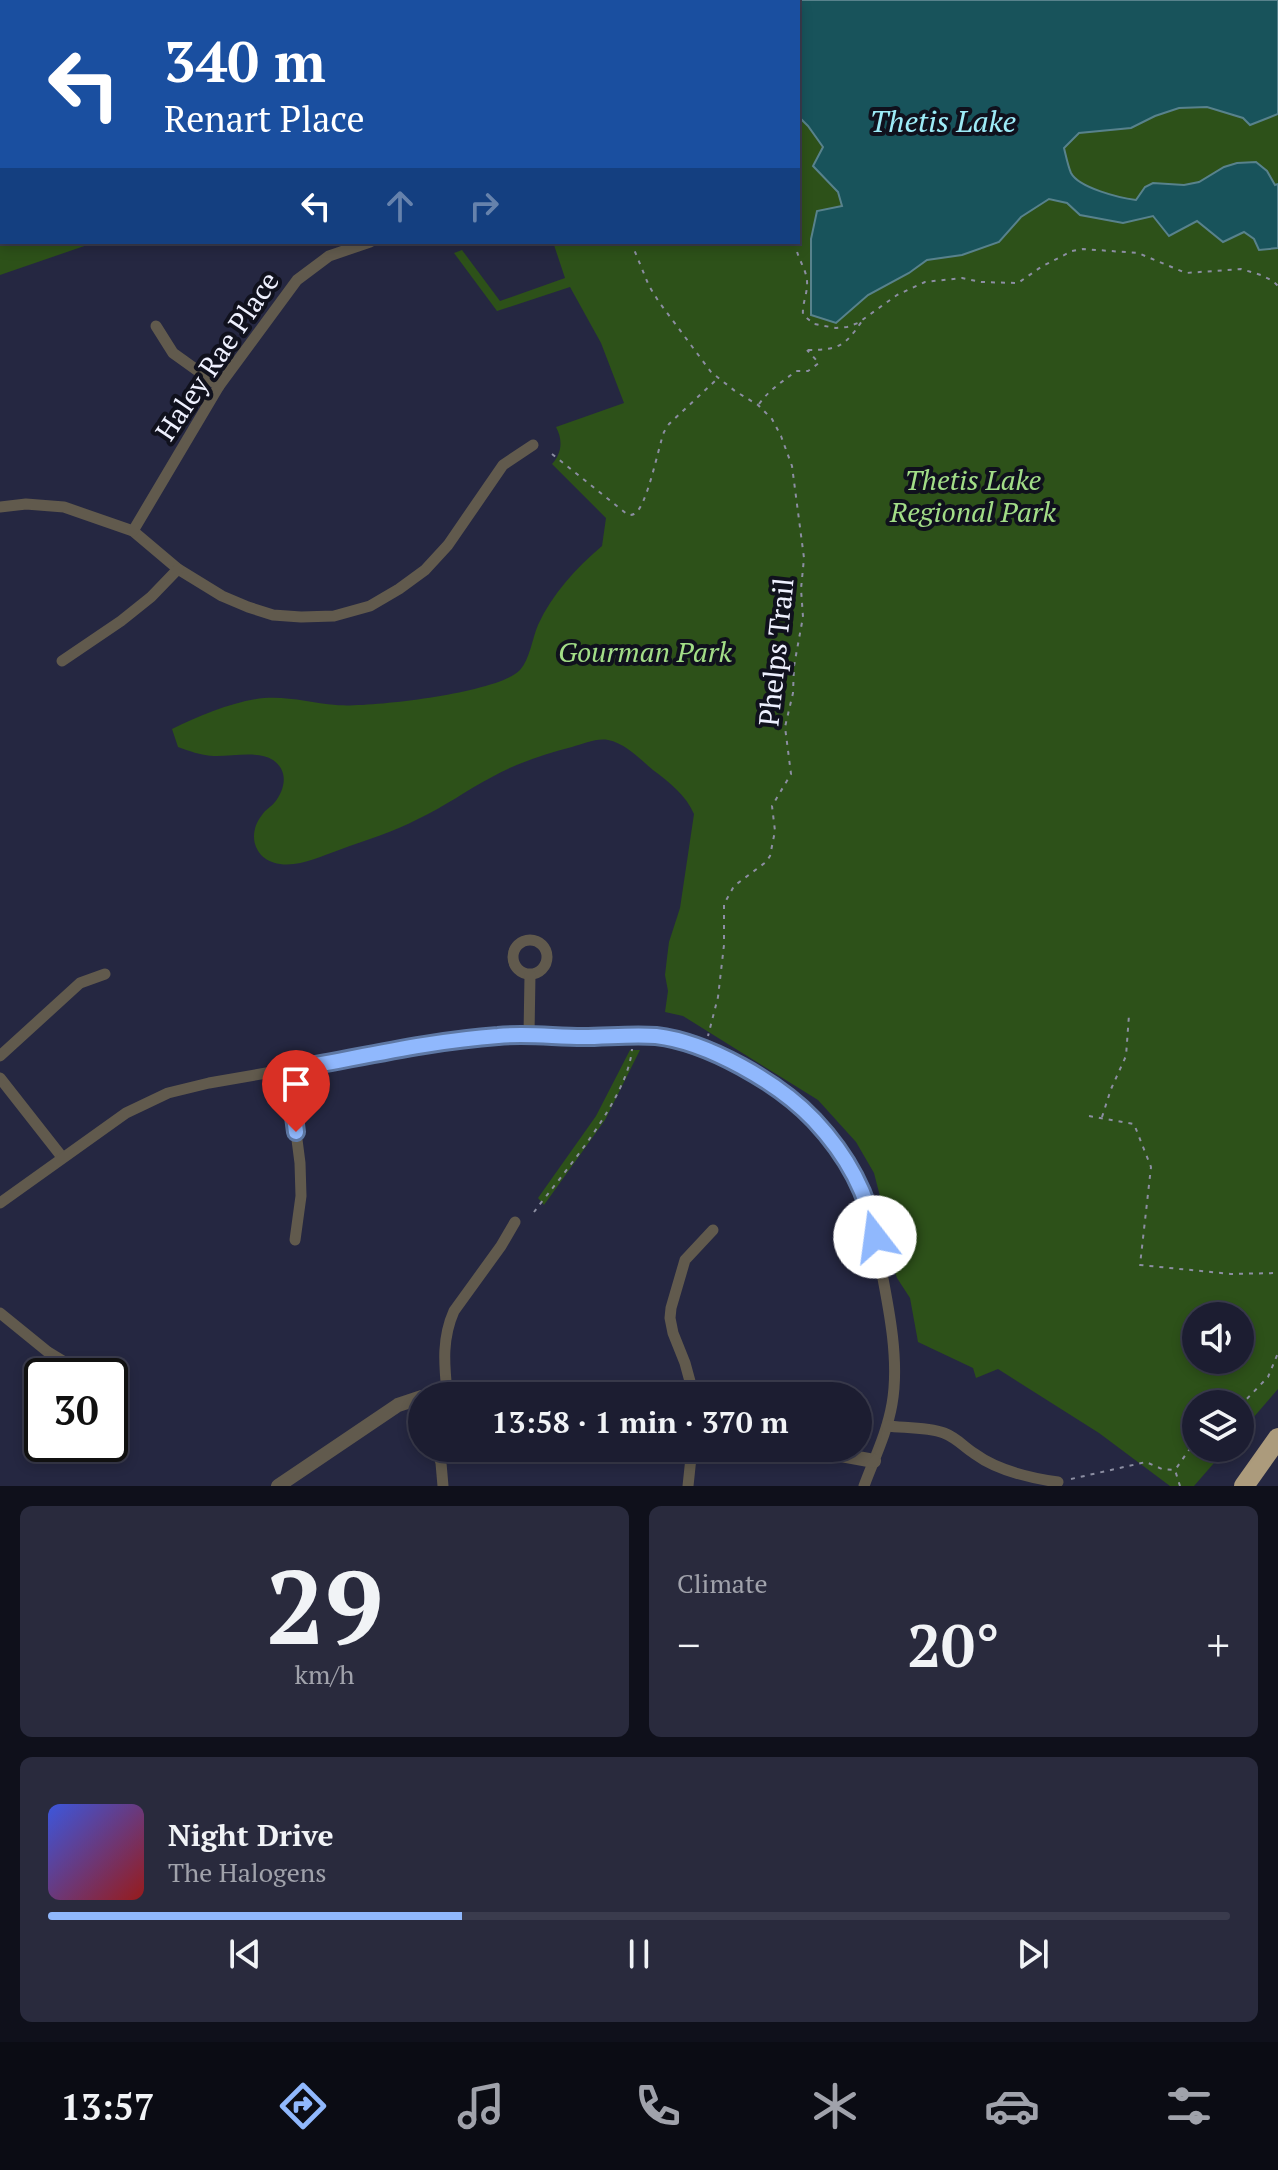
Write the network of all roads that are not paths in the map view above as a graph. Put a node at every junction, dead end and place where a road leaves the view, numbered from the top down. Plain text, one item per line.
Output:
1 (364, 244) edge
2 (156, 326) dead end
3 (219, 386) junction
4 (533, 445) dead end
5 (0, 507) edge
6 (133, 531) junction
7 (178, 569) junction
8 (62, 661) dead end
9 (105, 974) dead end
10 (530, 975) dead end
11 (529, 1035) junction
12 (0, 1056) edge
13 (288, 1070) junction
14 (0, 1078) edge
15 (62, 1157) junction
16 (0, 1203) edge
17 (515, 1222) dead end
18 (713, 1230) dead end
19 (295, 1240) dead end
20 (0, 1313) edge
21 (58, 1358) edge
22 (446, 1382) edge
23 (690, 1382) edge
24 (408, 1402) edge
25 (887, 1426) junction
26 (1278, 1438) edge
27 (874, 1461) joint
28 (441, 1462) edge
29 (691, 1462) edge
30 (1058, 1482) road end
31 (278, 1486) edge
32 (443, 1486) edge
33 (688, 1486) edge
34 (864, 1486) edge
35 (1244, 1486) edge

1 - 3 street, Haley Rae Place
2 - 3 street
3 - 6 street, Haley Rae Place
4 - 7 street
5 - 6 street
6 - 7 street
7 - 8 street
9 - 12 street
10 - 11 street
11 - 13 street
11 - 25 street
13 - 15 street
13 - 19 street
14 - 15 street
15 - 16 street
17 - 22 street
18 - 23 street
20 - 21 street
24 - 31 street
25 - 27 street
25 - 30 street
26 - 35 highway
27 - 34 street
28 - 32 street
29 - 33 street

